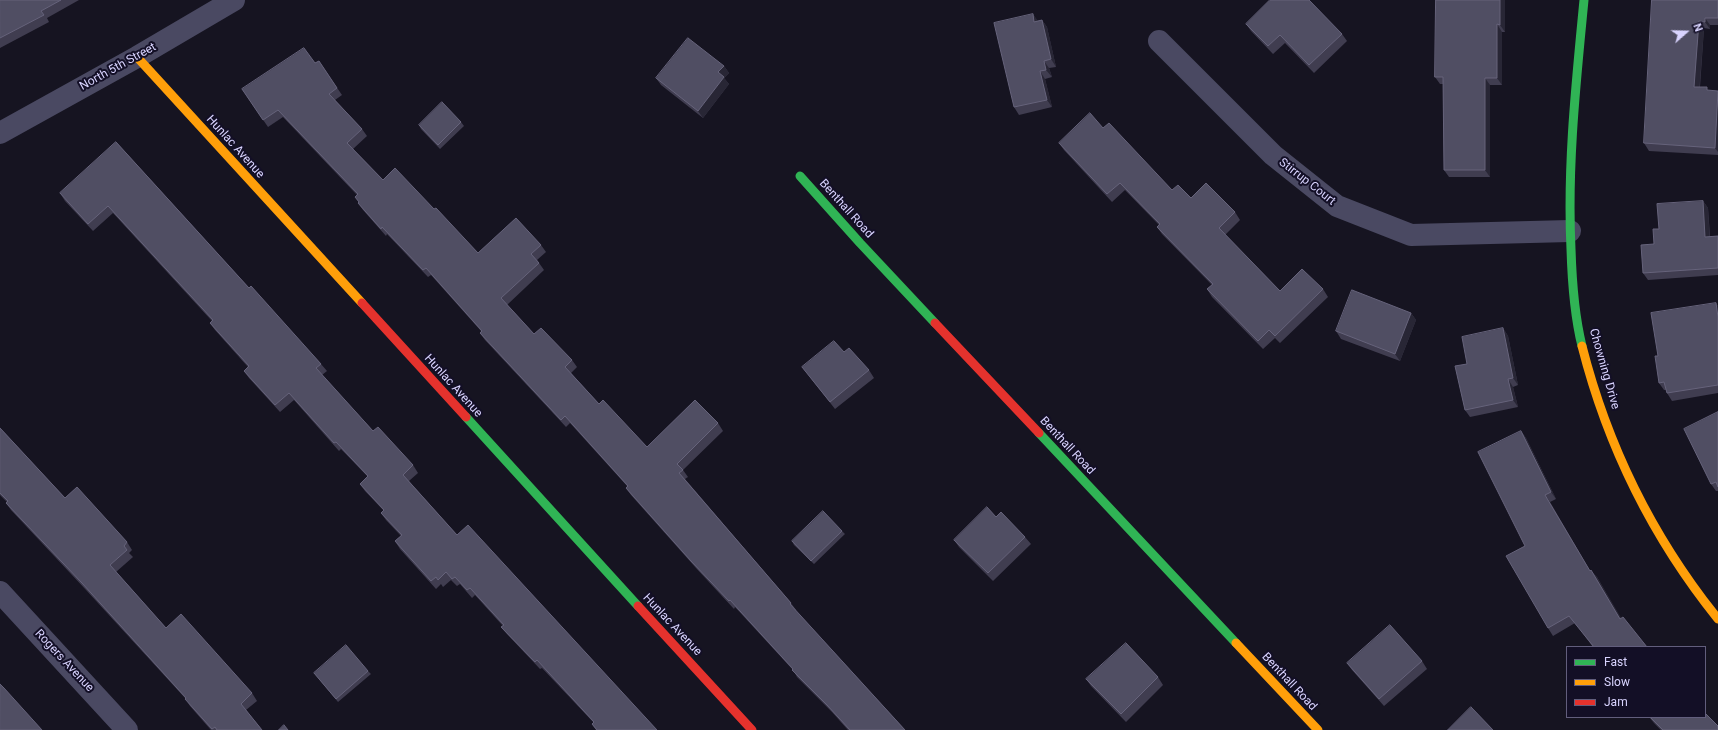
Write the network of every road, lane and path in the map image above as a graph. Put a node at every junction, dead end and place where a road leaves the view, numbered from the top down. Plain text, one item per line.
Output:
1 (234, 0) edge
2 (1584, 0) edge
3 (1159, 41) dead end
4 (137, 57) junction
5 (0, 133) edge
6 (800, 176) dead end
7 (1570, 231) junction
8 (0, 592) edge
9 (1718, 619) edge
10 (127, 730) edge
11 (752, 730) edge
12 (1318, 730) edge

1 - 4 street, North 5th Street
2 - 7 street, Chowning Drive
3 - 7 street, Stirrup Court
4 - 5 street, North 5th Street
4 - 11 street, Hunlac Avenue
6 - 12 street, Benthall Road
7 - 9 street, Chowning Drive
8 - 10 street, Rogers Avenue

